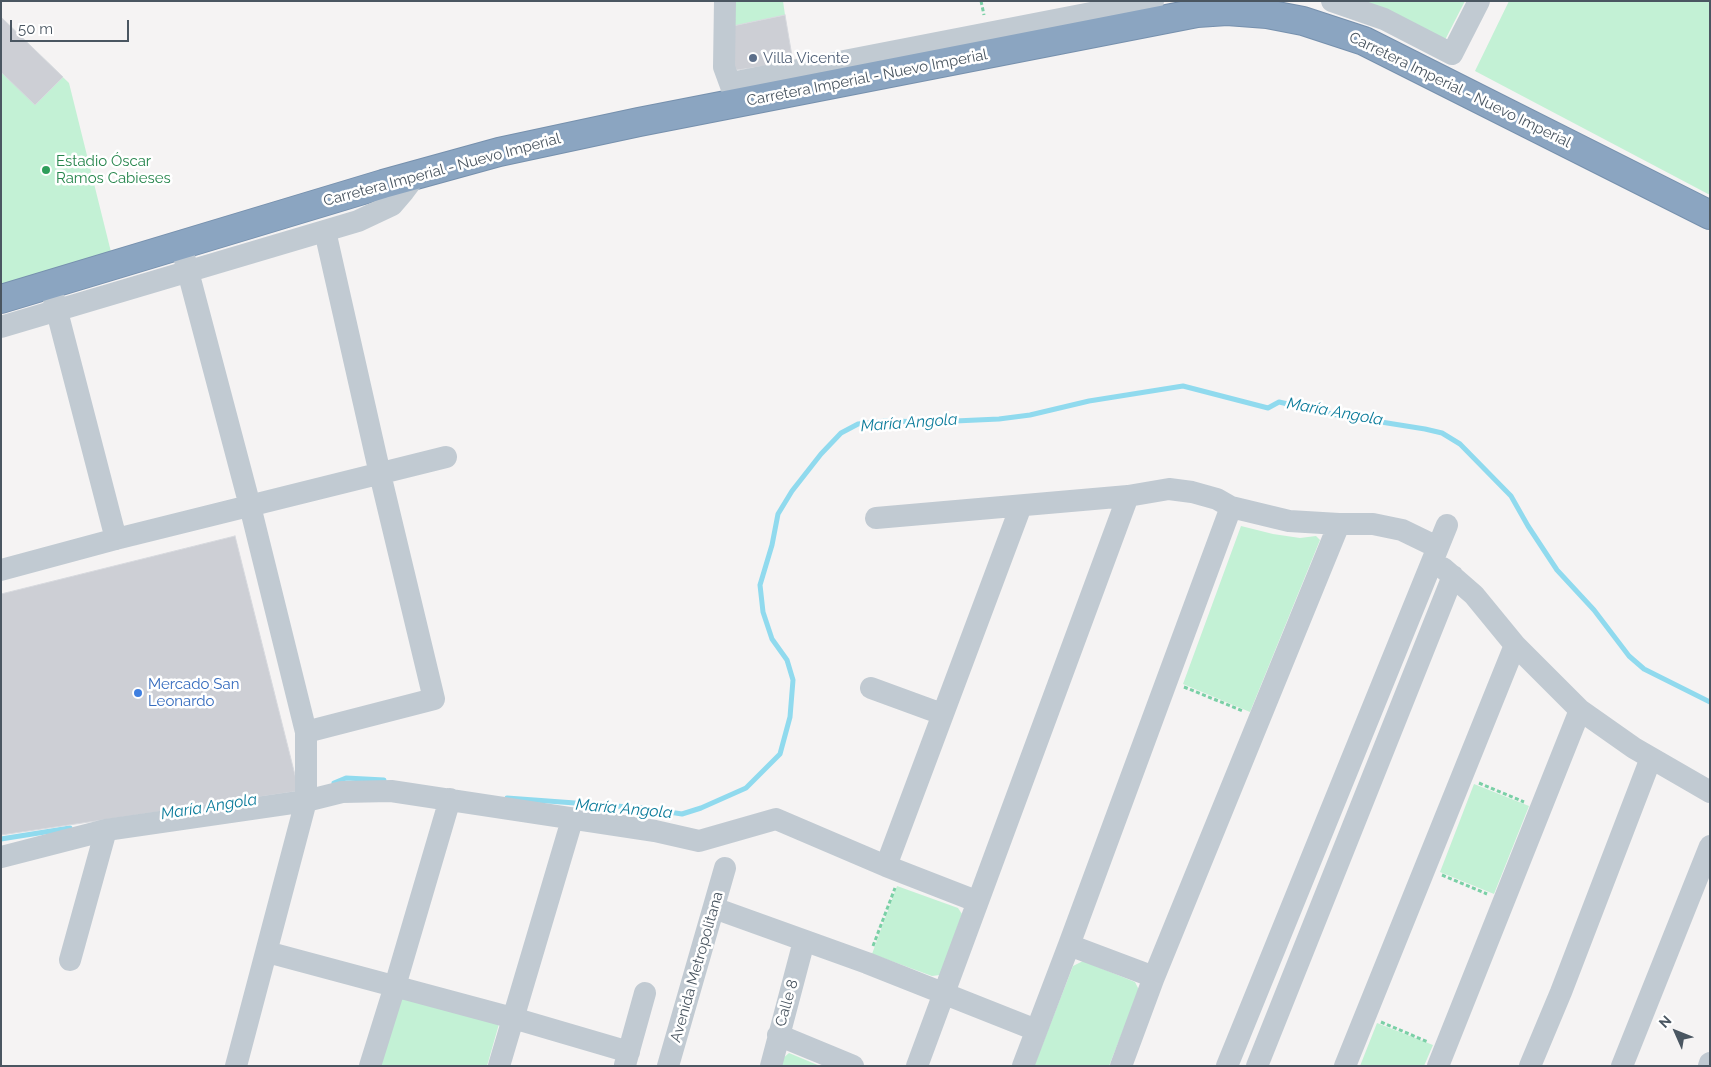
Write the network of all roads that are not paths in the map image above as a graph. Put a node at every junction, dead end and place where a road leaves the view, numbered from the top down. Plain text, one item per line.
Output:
1 (725, 1) edge
2 (1153, 1) edge
3 (1332, 1) edge
4 (1479, 1) edge
5 (1241, 6) edge
6 (734, 93) junction
7 (416, 175) junction
8 (1710, 215) edge
9 (325, 231) junction
10 (181, 245) junction
11 (188, 272) junction
12 (51, 284) junction
13 (1, 299) edge
14 (57, 310) junction
15 (1, 327) edge
16 (446, 457) dead end
17 (380, 474) junction
18 (1128, 496) junction
19 (250, 506) junction
20 (1022, 506) junction
21 (1231, 507) junction
22 (876, 518) dead end
23 (1338, 524) junction
24 (1447, 525) dead end
25 (116, 539) junction
26 (1435, 553) junction
27 (1, 570) edge
28 (1453, 576) junction
29 (1515, 645) junction
30 (871, 688) dead end
31 (1580, 710) junction
32 (942, 714) junction
33 (306, 732) junction
34 (1651, 758) junction
35 (1710, 792) edge
36 (306, 795) junction
37 (450, 799) junction
38 (572, 820) junction
39 (106, 830) junction
40 (1710, 846) edge
41 (1, 856) edge
42 (725, 868) dead end
43 (893, 869) junction
44 (976, 901) junction
45 (714, 908) junction
46 (804, 940) junction
47 (1069, 945) junction
48 (267, 952) junction
49 (70, 960) dead end
50 (1154, 977) junction
51 (395, 986) junction
52 (645, 993) dead end
53 (944, 994) junction
54 (513, 1018) junction
55 (1036, 1030) junction
56 (778, 1036) junction
57 (1442, 1057) edge
58 (627, 1059) edge
59 (1124, 1065) edge
60 (236, 1066) edge
61 (370, 1066) edge
62 (499, 1066) edge
63 (668, 1066) edge
64 (771, 1066) edge
65 (853, 1066) edge
66 (917, 1066) edge
67 (1022, 1066) edge
68 (1227, 1066) edge
69 (1257, 1066) edge
70 (1345, 1066) edge
71 (1530, 1066) edge
72 (1622, 1066) edge

1 - 6 street
2 - 6 street
3 - 4 street
5 - 6 highway, Carretera Imperial - Nuevo Imperial
5 - 8 highway, Carretera Imperial - Nuevo Imperial
6 - 7 highway, Carretera Imperial - Nuevo Imperial
7 - 9 street
7 - 10 highway, Carretera Imperial - Nuevo Imperial
9 - 11 street
9 - 17 street
10 - 11 street
10 - 12 highway, Carretera Imperial - Nuevo Imperial
11 - 14 street
11 - 19 street
12 - 13 highway, Carretera Imperial - Nuevo Imperial
12 - 14 street
14 - 15 street
14 - 25 street
16 - 17 street
17 - 19 street
17 - 33 street
18 - 20 street
18 - 21 street
18 - 44 street
19 - 25 street
19 - 33 street
20 - 22 street
20 - 32 street
21 - 23 street
21 - 47 street
23 - 26 street
23 - 50 street
24 - 26 street
25 - 27 street
26 - 28 street
26 - 68 street
28 - 29 street
28 - 69 street
29 - 31 street
29 - 70 street
30 - 32 street
31 - 34 street
31 - 57 street
32 - 43 street
33 - 36 street
34 - 35 street
34 - 71 street
36 - 37 street
36 - 39 street
36 - 48 street
37 - 38 street
37 - 51 street
38 - 43 street
38 - 54 street
39 - 41 street
39 - 49 street
40 - 72 street
42 - 45 street, Avenida Metropolitana
43 - 44 street
44 - 53 street
45 - 46 street
45 - 63 street, Avenida Metropolitana
46 - 53 street
46 - 56 street, Calle 8
47 - 50 street
47 - 55 street
48 - 51 street
48 - 60 street
50 - 59 street
51 - 54 street
51 - 61 street
52 - 58 street
53 - 55 street
53 - 66 street
54 - 58 street
54 - 62 street
55 - 67 street
56 - 64 street, Calle 8
56 - 65 street

